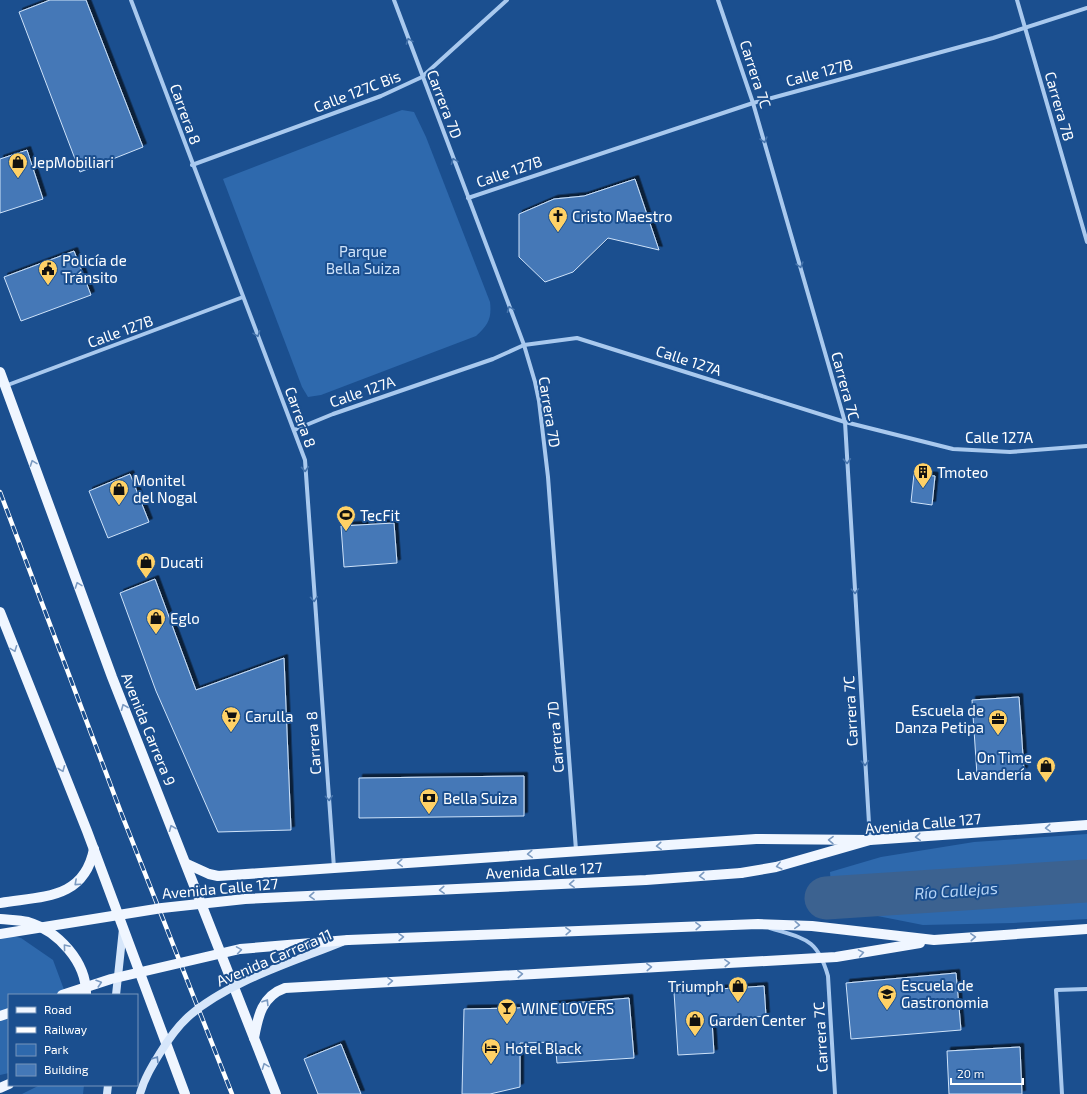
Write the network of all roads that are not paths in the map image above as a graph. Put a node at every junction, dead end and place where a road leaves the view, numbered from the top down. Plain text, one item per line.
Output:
1 (130, 0) edge
2 (394, 0) edge
3 (508, 0) edge
4 (718, 0) edge
5 (1017, 0) edge
6 (1087, 8) edge
7 (1025, 27) junction
8 (422, 78) junction
9 (753, 103) junction
10 (192, 165) junction
11 (468, 198) junction
12 (1087, 242) edge
13 (243, 297) junction
14 (524, 345) junction
15 (0, 372) edge
16 (5, 386) junction
17 (845, 422) junction
18 (294, 430) junction
19 (1087, 446) edge
20 (0, 612) edge
21 (1087, 825) edge
22 (870, 840) junction
23 (94, 849) junction
24 (576, 851) junction
25 (187, 864) junction
26 (334, 868) junction
27 (0, 903) edge
28 (0, 919) edge
29 (758, 924) junction
30 (123, 927) junction
31 (1087, 929) edge
32 (0, 934) edge
33 (348, 940) junction
34 (934, 940) junction
35 (822, 957) junction
36 (1087, 989) edge
37 (65, 994) edge
38 (86, 994) edge
39 (116, 994) edge
40 (254, 1039) junction
41 (140, 1094) edge
42 (185, 1094) edge
43 (276, 1094) edge
44 (835, 1094) edge
45 (1062, 1094) edge

1 - 10 street, Carrera 8
8 -> 2 street, Carrera 7D
3 - 8 street, Calle 127C Bis
4 - 9 street, Carrera 7C
5 - 7 street, Carrera 7B
6 - 7 street, Calle 127B
7 - 9 street, Calle 127B
7 - 12 street, Carrera 7B
8 - 10 street, Calle 127C Bis
11 -> 8 street, Carrera 7D
9 - 11 street, Calle 127B
9 -> 17 street, Carrera 7C
10 - 13 street, Carrera 8
14 -> 11 street, Carrera 7D
13 - 16 street, Calle 127B
13 -> 18 street, Carrera 8
14 - 17 street, Calle 127A
14 - 18 street, Calle 127A
14 - 24 street, Carrera 7D
15 - 16 main road, Avenida Carrera 9
25 -> 16 main road, Avenida Carrera 9
17 - 19 street, Calle 127A
17 -> 22 street, Carrera 7C
18 -> 26 street, Carrera 8
20 -> 23 main road
21 -> 22 main road, Avenida Calle 127
22 -> 24 main road
22 -> 32 main road, Avenida Calle 127, bridge
23 -> 27 main road
23 - 30 main road
24 -> 26 main road
25 - 26 main road
25 - 40 main road, Avenida Carrera 9
38 -> 28 main road
33 -> 29 main road
29 -> 34 main road
29 - 35 street, Carrera 7C
30 - 39 main road
30 - 42 main road
34 -> 31 main road
37 -> 33 main road, bridge
41 -> 33 main road, Avenida Carrera 11, bridge
35 -> 34 main road
40 -> 35 main road
35 - 44 street, Carrera 7C
36 - 45 street
43 -> 40 main road, Avenida Carrera 9

